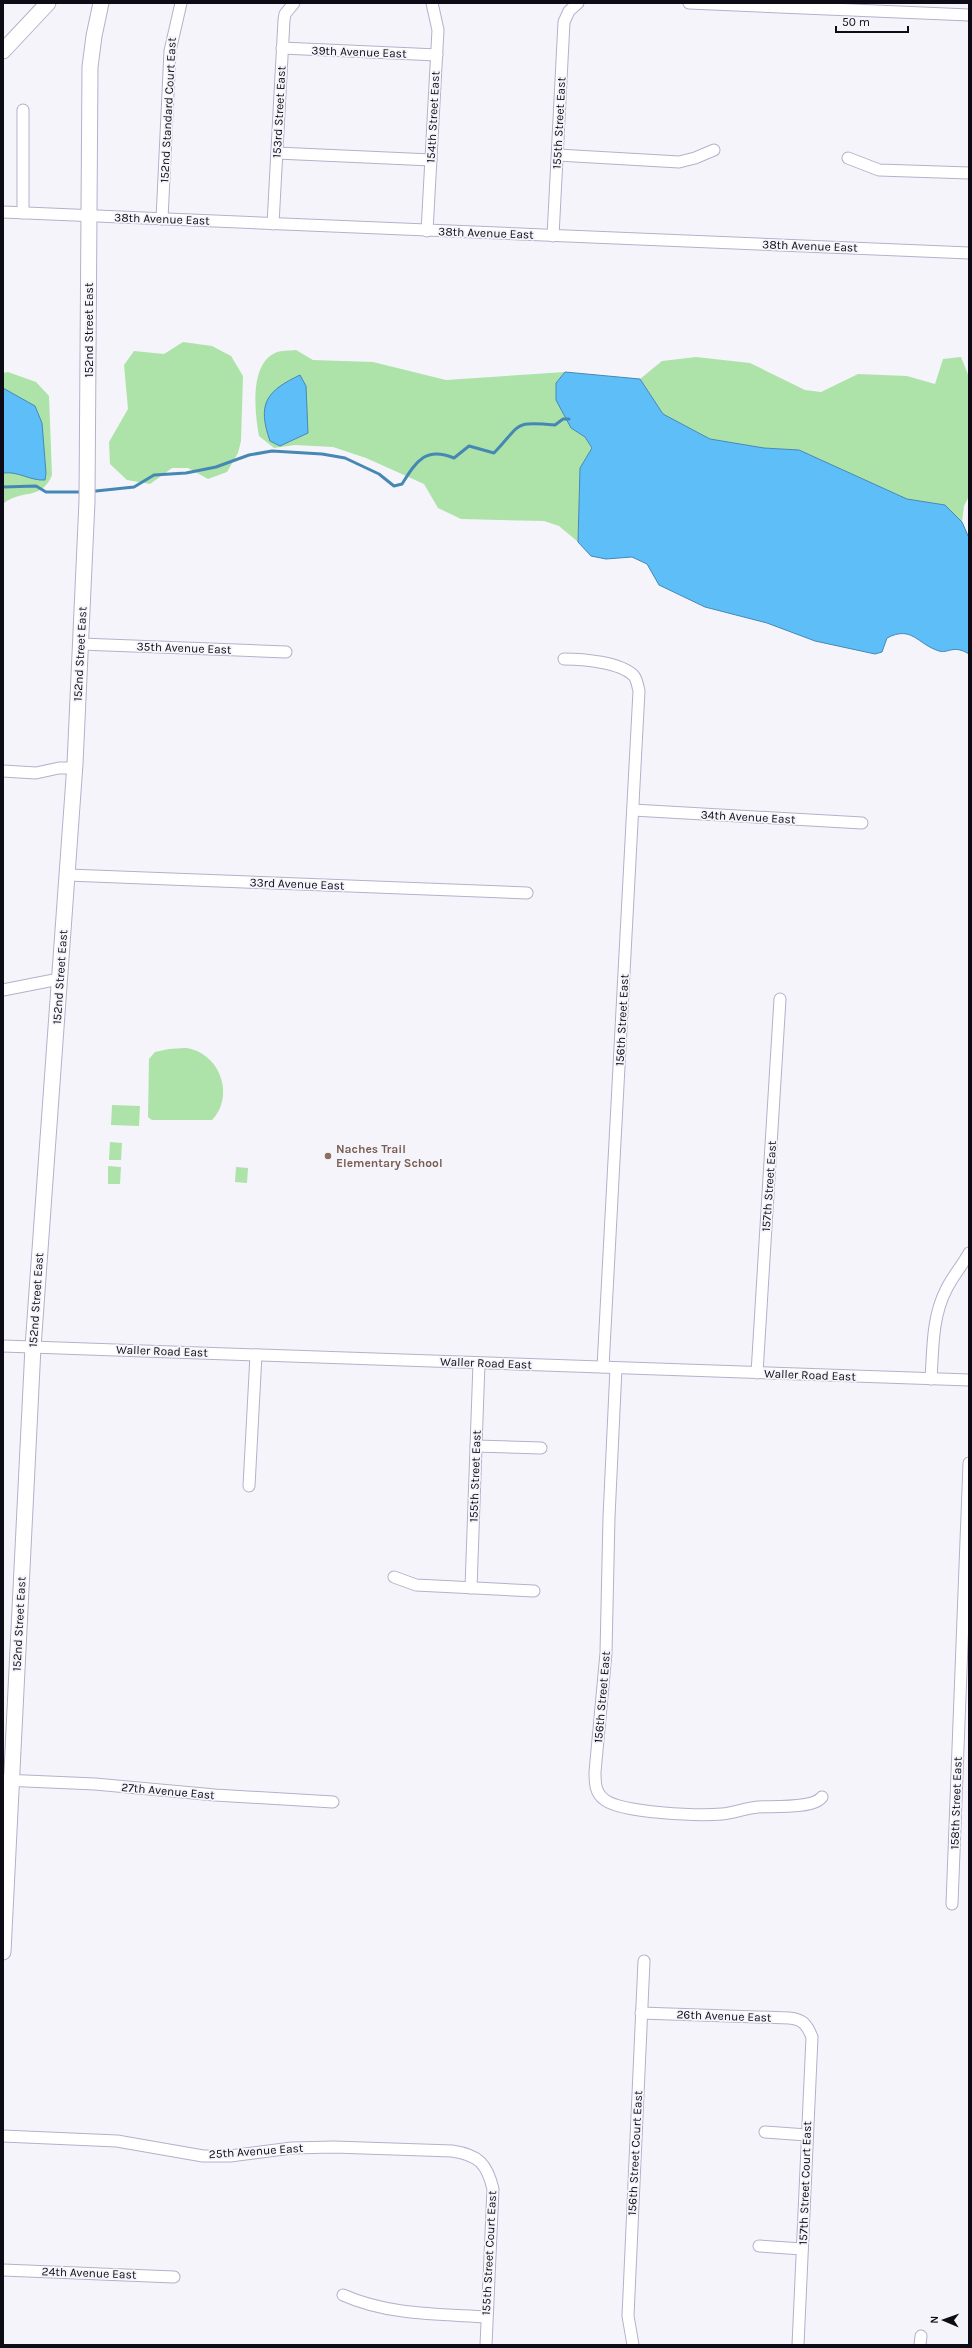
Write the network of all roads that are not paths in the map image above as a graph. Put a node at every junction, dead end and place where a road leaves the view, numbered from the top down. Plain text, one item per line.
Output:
1 (48, 3) edge
2 (101, 3) edge
3 (181, 3) edge
4 (294, 3) edge
5 (432, 3) edge
6 (578, 3) edge
7 (689, 3) edge
8 (969, 15) edge
9 (282, 48) junction
10 (3, 51) edge
11 (437, 55) junction
12 (23, 110) dead end
13 (714, 150) dead end
14 (277, 153) junction
15 (558, 155) junction
16 (848, 158) dead end
17 (431, 160) junction
18 (969, 173) edge
19 (3, 212) edge
20 (23, 213) junction
21 (89, 217) junction
22 (162, 219) junction
23 (273, 224) junction
24 (427, 231) junction
25 (553, 236) junction
26 (969, 253) edge
27 (81, 644) junction
28 (286, 652) dead end
29 (564, 658) dead end
30 (75, 768) junction
31 (3, 771) edge
32 (633, 810) junction
33 (862, 823) dead end
34 (68, 875) junction
35 (527, 893) dead end
36 (59, 979) junction
37 (3, 990) edge
38 (780, 999) dead end
39 (969, 1253) edge
40 (3, 1346) edge
41 (33, 1347) junction
42 (256, 1355) junction
43 (479, 1363) junction
44 (603, 1367) junction
45 (616, 1368) junction
46 (758, 1373) junction
47 (932, 1379) junction
48 (969, 1380) edge
49 (476, 1446) junction
50 (541, 1448) dead end
51 (969, 1463) edge
52 (248, 1486) dead end
53 (394, 1577) dead end
54 (471, 1588) junction
55 (534, 1591) dead end
56 (7, 1780) edge
57 (822, 1797) dead end
58 (333, 1802) dead end
59 (952, 1904) dead end
60 (3, 1952) edge
61 (644, 1961) dead end
62 (642, 2013) junction
63 (805, 2023) joint
64 (765, 2132) dead end
65 (807, 2135) junction
66 (3, 2136) edge
67 (482, 2164) joint
68 (759, 2246) dead end
69 (802, 2249) junction
70 (3, 2270) edge
71 (174, 2277) dead end
72 (343, 2295) dead end
73 (486, 2317) junction
74 (486, 2345) edge
75 (633, 2345) edge
76 (798, 2345) edge

1 - 10 main road
2 - 21 main road, 152nd Street East
3 - 22 street, 152nd Standard Court East
4 - 9 street, 153rd Street East
5 - 11 street, 154th Street East
6 - 15 street, 155th Street East
7 - 8 street
9 - 11 street, 39th Avenue East
9 - 14 street, 153rd Street East
11 - 17 street, 154th Street East
12 - 20 street
13 - 15 street
14 - 17 street
14 - 23 street, 153rd Street East
15 - 25 street, 155th Street East
16 - 18 street
17 - 24 street, 154th Street East
19 - 20 street, 38th Avenue East
20 - 21 street, 38th Avenue East
21 - 22 street, 38th Avenue East
21 - 27 main road, 152nd Street East
22 - 23 street, 38th Avenue East
23 - 24 street, 38th Avenue East
24 - 25 street, 38th Avenue East
25 - 26 street, 38th Avenue East
27 - 28 street, 35th Avenue East
27 - 30 main road, 152nd Street East
29 - 32 street, 156th Street East
30 - 31 street
30 - 34 main road, 152nd Street East
32 - 33 street, 34th Avenue East
32 - 44 street, 156th Street East
34 - 35 street, 33rd Avenue East
34 - 36 main road, 152nd Street East
36 - 37 street
36 - 41 main road, 152nd Street East
38 - 46 street, 157th Street East
39 - 47 street
40 - 41 street, Waller Road East
41 - 42 street, Waller Road East
41 - 56 main road, 152nd Street East
42 - 43 street, Waller Road East
42 - 52 street
43 - 44 street, Waller Road East
43 - 49 street, 155th Street East
44 - 45 street, Waller Road East
45 - 46 street, Waller Road East
45 - 57 street, 156th Street East
46 - 47 street, Waller Road East
47 - 48 street, Waller Road East
49 - 50 street
49 - 54 street, 155th Street East
51 - 59 street, 158th Street East
53 - 54 street
54 - 55 street
56 - 58 street, 27th Avenue East
56 - 60 main road, 152nd Street East
61 - 62 street, 156th Street Court East
62 - 63 street, 26th Avenue East
62 - 75 street, 156th Street Court East
63 - 65 street, 157th Street Court East
64 - 65 street
65 - 69 street, 157th Street Court East
66 - 67 street, 25th Avenue East
67 - 73 street, 155th Street Court East
68 - 69 street
69 - 76 street, 157th Street Court East
70 - 71 street, 24th Avenue East
72 - 73 street
73 - 74 street, 155th Street Court East

